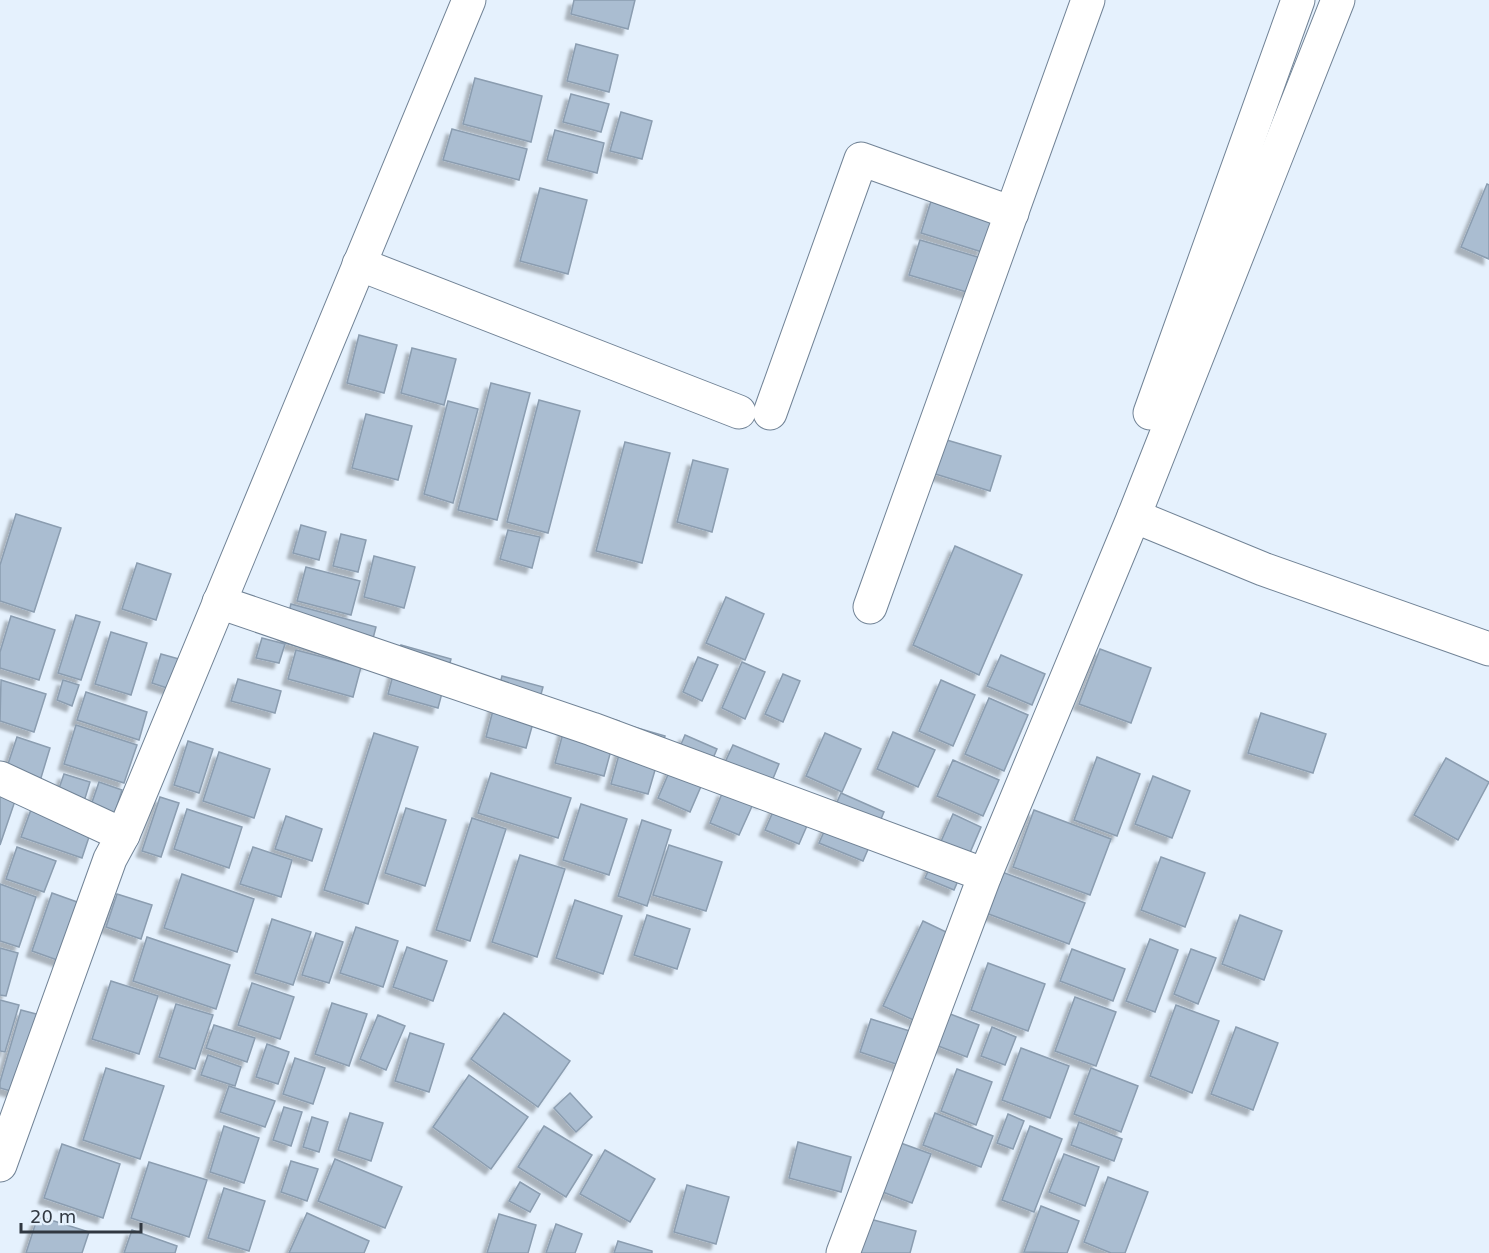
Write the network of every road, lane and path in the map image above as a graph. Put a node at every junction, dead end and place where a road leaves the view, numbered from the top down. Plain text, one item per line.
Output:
1 (469, 0) edge
2 (1088, 0) edge
3 (1298, 0) edge
4 (1338, 0) edge
5 (1012, 213) junction
6 (359, 264) junction
7 (1150, 413) dead end
8 (1134, 516) junction
9 (219, 602) junction
10 (870, 607) dead end
11 (1489, 649) edge
12 (0, 778) edge
13 (123, 836) junction
14 (985, 875) junction
15 (0, 1165) edge
16 (843, 1253) edge

1 - 6 street
2 - 5 street
3 - 7 street
4 - 8 street
5 - 6 street
5 - 10 street
6 - 9 street
8 - 11 street
8 - 14 street
9 - 13 street
9 - 14 street
12 - 13 street
13 - 15 street
14 - 16 street

